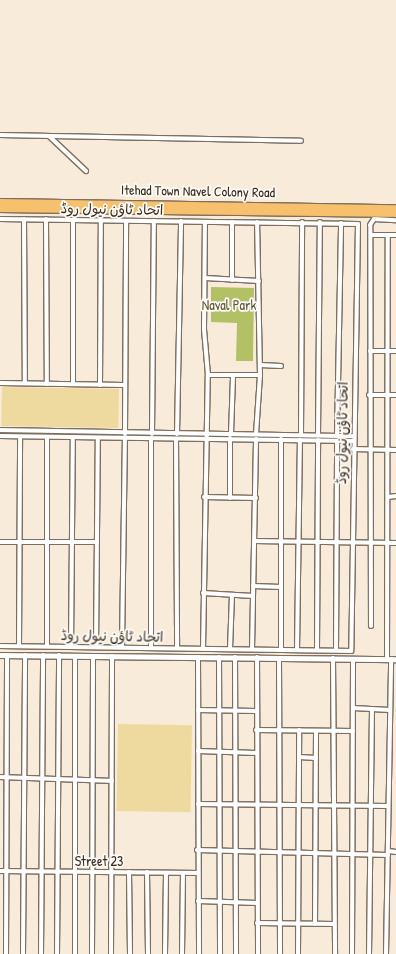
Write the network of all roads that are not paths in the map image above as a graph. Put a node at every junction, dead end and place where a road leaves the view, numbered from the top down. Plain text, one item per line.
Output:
1 (0, 135) edge
2 (49, 136) junction
3 (301, 141) dead end
4 (86, 171) dead end
5 (0, 202) edge
6 (173, 207) junction
7 (0, 208) edge
8 (396, 208) edge
9 (396, 213) edge
10 (0, 219) edge
11 (24, 220) junction
12 (46, 220) junction
13 (73, 220) junction
14 (101, 220) junction
15 (396, 220) edge
16 (126, 221) junction
17 (154, 221) junction
18 (181, 221) junction
19 (205, 222) junction
20 (232, 222) junction
21 (257, 222) junction
22 (302, 222) junction
23 (320, 222) junction
24 (341, 223) junction
25 (371, 235) junction
26 (388, 235) junction
27 (396, 235) edge
28 (204, 278) junction
29 (232, 280) junction
30 (259, 281) junction
31 (370, 351) junction
32 (388, 351) junction
33 (396, 351) edge
34 (260, 365) junction
35 (281, 366) dead end
36 (208, 375) junction
37 (260, 375) junction
38 (233, 377) junction
39 (0, 383) edge
40 (25, 383) junction
41 (47, 384) junction
42 (73, 384) junction
43 (100, 385) junction
44 (124, 385) junction
45 (369, 395) junction
46 (388, 395) junction
47 (396, 395) edge
48 (0, 430) edge
49 (152, 434) junction
50 (178, 434) junction
51 (205, 434) junction
52 (0, 436) edge
53 (125, 436) junction
54 (230, 436) junction
55 (337, 436) junction
56 (353, 436) junction
57 (20, 437) junction
58 (256, 437) junction
59 (47, 438) junction
60 (72, 438) junction
61 (98, 438) junction
62 (301, 438) junction
63 (318, 438) junction
64 (151, 439) junction
65 (176, 439) junction
66 (204, 439) junction
67 (281, 439) junction
68 (353, 441) junction
69 (337, 442) junction
70 (353, 449) junction
71 (369, 449) junction
72 (388, 450) junction
73 (396, 450) edge
74 (388, 496) junction
75 (396, 496) edge
76 (204, 498) junction
77 (230, 498) junction
78 (256, 498) junction
79 (254, 541) junction
80 (281, 541) junction
81 (299, 541) junction
82 (318, 541) junction
83 (336, 541) junction
84 (352, 541) junction
85 (0, 542) edge
86 (19, 542) junction
87 (47, 542) junction
88 (72, 542) junction
89 (97, 542) junction
90 (369, 542) junction
91 (387, 542) junction
92 (396, 542) edge
93 (253, 586) junction
94 (281, 587) junction
95 (203, 593) junction
96 (232, 595) junction
97 (253, 596) junction
98 (371, 626) dead end
99 (0, 646) edge
100 (18, 646) junction
101 (47, 646) junction
102 (71, 647) junction
103 (96, 647) junction
104 (122, 648) junction
105 (151, 648) junction
106 (177, 648) junction
107 (203, 648) junction
108 (230, 649) junction
109 (252, 649) junction
110 (281, 650) junction
111 (297, 650) junction
112 (317, 650) junction
113 (336, 650) junction
114 (0, 655) edge
115 (7, 655) junction
116 (25, 655) junction
117 (43, 655) junction
118 (59, 655) junction
119 (75, 656) junction
120 (93, 656) junction
121 (112, 656) junction
122 (198, 657) junction
123 (219, 657) junction
124 (235, 657) junction
125 (256, 658) junction
126 (279, 658) junction
127 (333, 658) junction
128 (352, 658) junction
129 (391, 659) edge
130 (353, 708) junction
131 (372, 709) junction
132 (198, 710) junction
133 (218, 710) junction
134 (235, 710) junction
135 (390, 710) junction
136 (256, 711) junction
137 (256, 730) junction
138 (280, 730) junction
139 (299, 730) junction
140 (316, 731) junction
141 (334, 731) junction
142 (353, 731) junction
143 (198, 751) junction
144 (218, 752) junction
145 (235, 753) junction
146 (256, 753) junction
147 (299, 757) junction
148 (316, 758) junction
149 (389, 761) junction
150 (396, 761) edge
151 (0, 778) edge
152 (7, 778) junction
153 (24, 778) junction
154 (42, 779) junction
155 (58, 779) junction
156 (77, 780) junction
157 (92, 780) junction
158 (112, 781) junction
159 (198, 804) junction
160 (218, 805) junction
161 (235, 805) junction
162 (256, 805) junction
163 (279, 805) junction
164 (299, 805) junction
165 (316, 805) junction
166 (334, 806) junction
167 (352, 806) junction
168 (370, 806) junction
169 (388, 806) junction
170 (197, 850) junction
171 (218, 851) junction
172 (236, 851) junction
173 (256, 852) junction
174 (280, 852) junction
175 (396, 852) edge
176 (299, 853) junction
177 (316, 853) junction
178 (388, 853) junction
179 (335, 854) junction
180 (352, 854) junction
181 (368, 854) junction
182 (0, 871) edge
183 (7, 871) junction
184 (24, 871) junction
185 (41, 872) junction
186 (58, 872) junction
187 (76, 872) junction
188 (92, 872) junction
189 (111, 872) junction
190 (129, 872) junction
191 (147, 872) junction
192 (166, 873) junction
193 (183, 873) junction
194 (198, 873) junction
195 (198, 901) junction
196 (219, 902) junction
197 (236, 902) junction
198 (257, 903) junction
199 (257, 923) junction
200 (280, 923) junction
201 (298, 924) junction
202 (315, 924) junction
203 (334, 924) junction
204 (6, 954) edge
205 (24, 954) edge
206 (41, 954) edge
207 (57, 954) edge
208 (75, 954) edge
209 (92, 954) edge
210 (111, 954) edge
211 (130, 954) edge
212 (148, 954) edge
213 (165, 954) edge
214 (182, 954) edge
215 (199, 954) edge
216 (220, 954) edge
217 (236, 954) edge
218 (258, 954) edge
219 (280, 954) edge
220 (298, 954) edge
221 (335, 954) edge
222 (352, 954) edge
223 (369, 954) edge
224 (386, 954) edge

1 - 2 street
2 - 3 street
2 - 4 street
5 - 6 main road, Itehad Town Navel Colony Road
6 - 7 main road, Itehad Town Navel Colony Road
6 - 8 main road, Itehad Town Navel Colony Road
6 - 9 main road, Itehad Town Navel Colony Road
10 - 11 street, اتحاد ٹاؤن نیول روڈ
11 - 12 street, اتحاد ٹاؤن نیول روڈ
11 - 40 street
12 - 13 street, اتحاد ٹاؤن نیول روڈ
12 - 41 street
13 - 14 street, اتحاد ٹاؤن نیول روڈ
13 - 42 street
14 - 16 street, اتحاد ٹاؤن نیول روڈ
14 - 43 street
15 - 25 street
16 - 17 street, اتحاد ٹاؤن نیول روڈ
16 - 44 street
17 - 18 street, اتحاد ٹاؤن نیول روڈ
17 - 49 street
18 - 19 street, اتحاد ٹاؤن نیول روڈ
18 - 50 street
19 - 20 street, اتحاد ٹاؤن نیول روڈ
19 - 28 street
20 - 21 street, اتحاد ٹاؤن نیول روڈ
20 - 29 street
21 - 22 street, اتحاد ٹاؤن نیول روڈ
21 - 30 street
22 - 23 street, اتحاد ٹاؤن نیول روڈ
22 - 62 street
23 - 24 street, اتحاد ٹاؤن نیول روڈ
23 - 63 street
24 - 55 street
24 - 56 street, اتحاد ٹاؤن نیول روڈ
25 - 26 street
25 - 31 street
26 - 27 street
26 - 32 street
28 - 29 street
28 - 36 street
29 - 30 street
30 - 34 street
31 - 32 street
31 - 45 street
32 - 33 street
32 - 46 street
34 - 35 street
34 - 37 street
36 - 38 street
36 - 51 street
37 - 38 street
37 - 58 street
38 - 54 street
39 - 40 street
40 - 41 street
41 - 42 street
42 - 43 street
43 - 44 street
44 - 53 street
45 - 46 street
45 - 71 street
46 - 47 street
46 - 72 street
48 - 53 street
49 - 50 street
49 - 53 street
50 - 51 street
51 - 54 street
51 - 66 street
52 - 57 street
53 - 61 street
53 - 64 street
53 - 104 street
54 - 58 street
54 - 66 street
54 - 77 street
55 - 56 street
55 - 63 street
56 - 68 street, اتحاد ٹاؤن نیول روڈ
57 - 59 street
57 - 86 street
58 - 62 street
58 - 67 street
58 - 78 street
59 - 60 street
59 - 87 street
60 - 61 street
60 - 88 street
61 - 89 street
62 - 63 street
62 - 67 street
62 - 81 street
63 - 69 street
63 - 82 street
64 - 65 street
64 - 105 street
65 - 66 street
65 - 106 street
66 - 76 street
67 - 80 street
68 - 69 street
68 - 70 street, اتحاد ٹاؤن نیول روڈ
69 - 83 street
70 - 71 street
70 - 84 street, اتحاد ٹاؤن نیول روڈ
71 - 72 street
71 - 90 street
72 - 73 street
72 - 74 street
74 - 75 street
74 - 91 street
76 - 77 street
76 - 95 street
77 - 78 street
78 - 79 street
79 - 80 street
79 - 93 street
80 - 81 street
80 - 94 street
81 - 82 street
81 - 111 street
82 - 83 street
82 - 112 street
83 - 84 street
83 - 113 street
84 - 90 street
84 - 113 street, اتحاد ٹاؤن نیول روڈ
85 - 86 street
86 - 87 street
86 - 100 street
87 - 88 street
87 - 101 street
88 - 89 street
88 - 102 street
89 - 103 street
90 - 91 street
90 - 98 street
91 - 92 street
91 - 129 street
93 - 94 street
93 - 97 street
94 - 110 street
95 - 96 street
95 - 107 street
96 - 97 street
96 - 108 street
97 - 109 street
99 - 100 street, اتحاد ٹاؤن نیول روڈ
100 - 101 street, اتحاد ٹاؤن نیول روڈ
101 - 102 street, اتحاد ٹاؤن نیول روڈ
102 - 103 street, اتحاد ٹاؤن نیول روڈ
103 - 104 street, اتحاد ٹاؤن نیول روڈ
104 - 105 street, اتحاد ٹاؤن نیول روڈ
105 - 106 street, اتحاد ٹاؤن نیول روڈ
106 - 107 street, اتحاد ٹاؤن نیول روڈ
107 - 108 street, اتحاد ٹاؤن نیول روڈ
108 - 109 street, اتحاد ٹاؤن نیول روڈ
109 - 110 street, اتحاد ٹاؤن نیول روڈ
110 - 111 street, اتحاد ٹاؤن نیول روڈ
111 - 112 street, اتحاد ٹاؤن نیول روڈ
112 - 113 street, اتحاد ٹاؤن نیول روڈ
114 - 115 street
115 - 116 street
115 - 152 street
116 - 117 street
116 - 153 street
117 - 118 street
117 - 154 street
118 - 119 street
118 - 155 street
119 - 120 street
119 - 156 street
120 - 121 street
120 - 157 street
121 - 122 street
121 - 158 street
122 - 123 street
122 - 132 street
123 - 124 street
123 - 133 street
124 - 125 street
124 - 134 street
125 - 126 street
125 - 136 street
126 - 127 street
126 - 138 street
127 - 128 street
127 - 141 street
128 - 129 street
128 - 130 street
129 - 135 street
130 - 131 street
130 - 142 street
131 - 135 street
131 - 168 street
132 - 133 street
132 - 143 street
133 - 134 street
133 - 144 street
134 - 136 street
134 - 145 street
135 - 149 street
136 - 137 street
137 - 138 street
137 - 146 street
138 - 139 street
138 - 163 street
139 - 140 street
139 - 147 street
140 - 141 street
140 - 148 street
141 - 142 street
141 - 166 street
142 - 167 street
143 - 144 street
143 - 159 street
144 - 145 street
144 - 160 street
145 - 146 street
145 - 161 street
146 - 162 street
147 - 148 street
147 - 164 street
148 - 165 street
149 - 150 street
149 - 169 street
151 - 152 street
152 - 153 street
152 - 183 street
153 - 154 street
153 - 184 street
154 - 155 street
154 - 185 street
155 - 156 street
155 - 186 street
156 - 157 street
156 - 187 street
157 - 158 street
157 - 188 street
158 - 189 street
159 - 160 street
159 - 170 street
160 - 161 street
160 - 171 street
161 - 162 street
161 - 172 street
162 - 163 street
162 - 173 street
163 - 164 street
163 - 174 street
164 - 165 street
164 - 176 street
165 - 166 street
165 - 177 street
166 - 167 street
166 - 179 street
167 - 168 street
167 - 180 street
168 - 169 street
168 - 181 street
169 - 178 street
170 - 171 street
170 - 194 street
171 - 172 street
171 - 196 street
172 - 173 street
172 - 197 street
173 - 174 street
173 - 198 street
174 - 176 street
174 - 200 street
175 - 178 street
176 - 177 street
176 - 201 street
177 - 179 street
177 - 202 street
178 - 181 street
178 - 224 street
179 - 180 street
179 - 203 street
180 - 181 street
180 - 222 street
181 - 223 street
182 - 183 street, Street 23
183 - 184 street, Street 23
183 - 204 street
184 - 185 street, Street 23
184 - 205 street
185 - 186 street, Street 23
185 - 206 street
186 - 187 street, Street 23
186 - 207 street
187 - 188 street, Street 23
187 - 208 street
188 - 189 street, Street 23
188 - 209 street
189 - 190 street, Street 23
189 - 210 street
190 - 191 street, Street 23
190 - 211 street
191 - 192 street, Street 23
191 - 212 street
192 - 193 street, Street 23
192 - 213 street
193 - 194 street, Street 23
193 - 214 street
194 - 195 street
195 - 196 street
195 - 215 street
196 - 197 street
196 - 216 street
197 - 198 street
197 - 217 street
198 - 199 street
199 - 200 street
199 - 218 street
200 - 201 street
200 - 219 street
201 - 202 street
201 - 220 street
202 - 203 street
203 - 221 street

